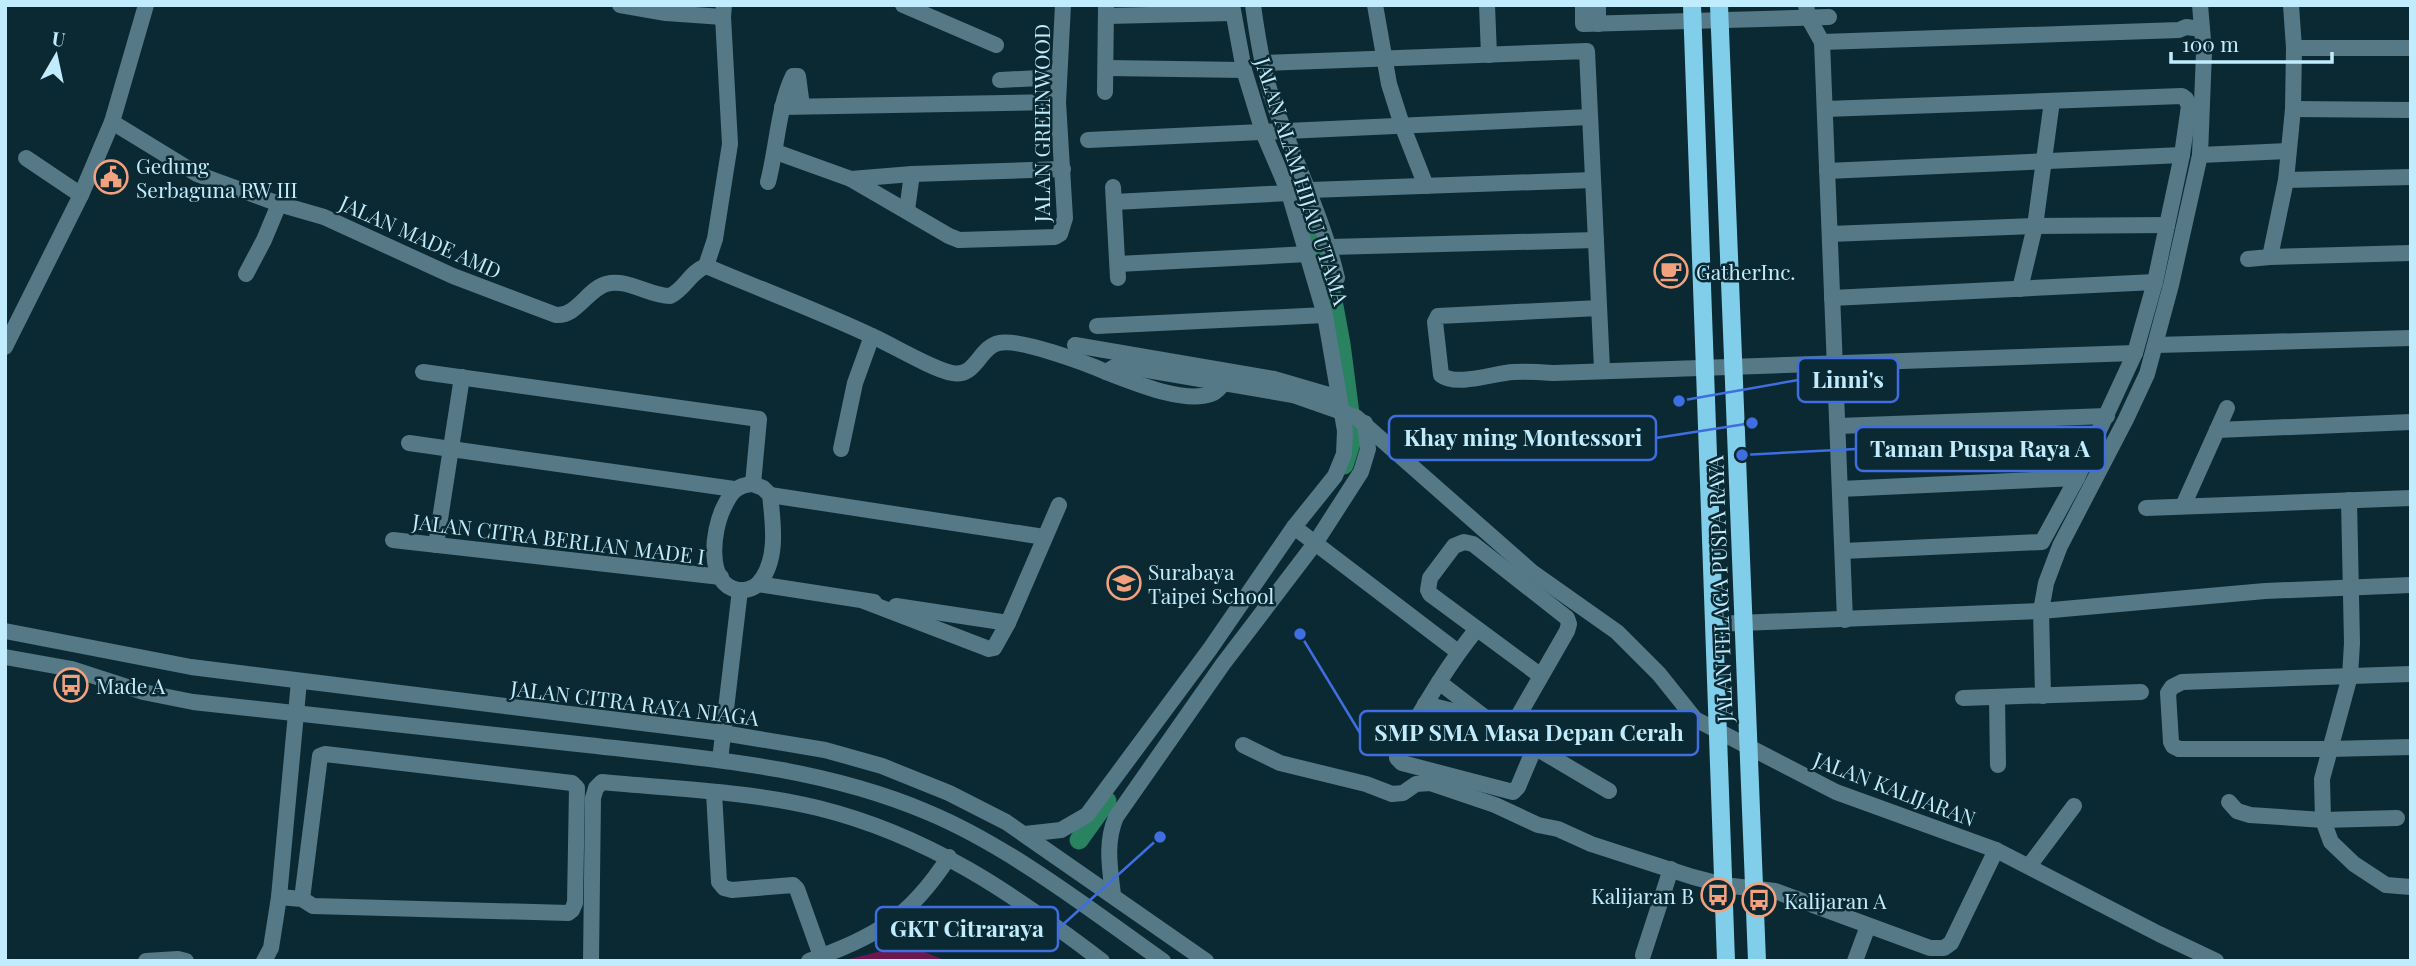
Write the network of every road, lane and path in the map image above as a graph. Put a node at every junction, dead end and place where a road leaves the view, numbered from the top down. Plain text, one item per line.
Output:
1 (146, 5) edge
2 (620, 5) edge
3 (903, 5) edge
4 (1063, 5) edge
5 (1253, 5) edge
6 (1375, 5) edge
7 (1487, 5) edge
8 (1595, 5) edge
9 (2189, 5) edge
10 (2200, 5) edge
11 (2291, 5) edge
12 (1583, 6) edge
13 (1233, 9) edge
14 (723, 11) edge
15 (1106, 11) edge
16 (1807, 11) edge
17 (1828, 11) edge
18 (1692, 13) edge
19 (1719, 13) edge
20 (1591, 24) junction
21 (2194, 28) junction
22 (1822, 42) junction
23 (996, 45) dead end
24 (2294, 48) junction
25 (2411, 48) edge
26 (1489, 55) junction
27 (1384, 59) junction
28 (1263, 63) junction
29 (1107, 68) junction
30 (1244, 70) junction
31 (1058, 77) junction
32 (1000, 80) dead end
33 (1105, 92) dead end
34 (2052, 101) junction
35 (1058, 102) junction
36 (802, 106) junction
37 (782, 107) junction
38 (1825, 109) junction
39 (2293, 109) junction
40 (2411, 110) edge
41 (1590, 117) junction
42 (112, 122) junction
43 (1402, 125) junction
44 (1274, 131) junction
45 (1088, 140) dead end
46 (2288, 151) junction
47 (776, 152) junction
48 (2182, 155) junction
49 (2200, 155) junction
50 (26, 158) dead end
51 (2046, 161) junction
52 (1063, 169) junction
53 (1827, 171) junction
54 (912, 174) junction
55 (2411, 177) edge
56 (850, 179) junction
57 (1593, 180) junction
58 (2286, 180) junction
59 (768, 182) dead end
60 (1426, 186) junction
61 (1310, 190) junction
62 (1289, 193) junction
63 (81, 195) junction
64 (279, 204) junction
65 (907, 210) junction
66 (2167, 225) junction
67 (2035, 226) junction
68 (1830, 234) junction
69 (1596, 240) junction
70 (1330, 247) junction
71 (2411, 253) edge
72 (1308, 254) junction
73 (2270, 257) junction
74 (2248, 260) dead end
75 (706, 267) junction
76 (246, 274) dead end
77 (1337, 278) dead end
78 (2155, 282) junction
79 (2020, 289) junction
80 (1832, 298) junction
81 (1599, 308) junction
82 (1325, 315) junction
83 (1097, 326) dead end
84 (872, 335) junction
85 (2411, 338) edge
86 (1075, 345) dead end
87 (2156, 345) junction
88 (5, 347) edge
89 (2136, 354) junction
90 (1835, 363) junction
91 (1733, 366) junction
92 (1705, 367) junction
93 (1602, 369) junction
94 (423, 372) dead end
95 (462, 377) junction
96 (2227, 408) dead end
97 (1350, 412) junction
98 (2107, 416) junction
99 (2411, 422) edge
100 (1838, 426) junction
101 (2217, 430) junction
102 (408, 443) dead end
103 (452, 449) junction
104 (841, 449) dead end
105 (2077, 478) junction
106 (753, 484) junction
107 (734, 489) junction
108 (1840, 489) junction
109 (770, 495) junction
110 (2411, 498) edge
111 (2349, 500) junction
112 (1059, 505) dead end
113 (2183, 506) junction
114 (2146, 508) dead end
115 (1296, 529) junction
116 (1044, 537) junction
117 (393, 540) dead end
118 (1314, 541) junction
119 (436, 545) junction
120 (1843, 551) junction
121 (721, 578) junction
122 (758, 584) junction
123 (2411, 585) edge
124 (2351, 587) junction
125 (740, 590) junction
126 (864, 601) junction
127 (2041, 611) junction
128 (1844, 620) junction
129 (1008, 623) junction
130 (1714, 624) junction
131 (1744, 624) junction
132 (5, 631) edge
133 (1476, 631) junction
134 (1458, 652) junction
135 (5, 657) edge
136 (2411, 674) edge
137 (1541, 676) junction
138 (2350, 676) junction
139 (299, 681) junction
140 (1438, 682) junction
141 (2141, 692) dead end
142 (2043, 696) junction
143 (1962, 698) dead end
144 (1997, 698) junction
145 (1425, 704) junction
146 (296, 713) junction
147 (1487, 719) junction
148 (1509, 732) junction
149 (1718, 732) junction
150 (723, 733) junction
151 (1243, 745) dead end
152 (1748, 746) junction
153 (2411, 747) edge
154 (1534, 749) junction
155 (2329, 750) junction
156 (720, 760) junction
157 (1998, 765) dead end
158 (1609, 791) dead end
159 (713, 792) junction
160 (2229, 802) dead end
161 (2074, 806) dead end
162 (2397, 818) dead end
163 (2323, 820) junction
164 (1025, 834) junction
165 (1996, 850) junction
166 (949, 857) junction
167 (2029, 866) junction
168 (1671, 869) junction
169 (1724, 885) junction
170 (2411, 887) edge
171 (1754, 888) junction
172 (1113, 895) junction
173 (279, 897) junction
174 (302, 899) junction
175 (1868, 926) junction
176 (1643, 955) dead end
177 (815, 959) edge
178 (146, 961) edge
179 (186, 961) edge
180 (264, 961) edge
181 (591, 961) edge
182 (1102, 961) edge
183 (1163, 961) edge
184 (1206, 961) edge
185 (1726, 961) edge
186 (1757, 961) edge
187 (1855, 961) edge
188 (2216, 961) edge

1 - 42 street
2 - 14 street
3 - 23 street
4 - 31 street, JALAN GREENWOOD
5 - 28 street
6 - 27 street
7 - 26 street
8 - 12 street
8 - 20 street
9 - 21 street
10 - 21 street
11 - 24 street
12 - 20 street
13 - 15 street
13 - 30 street, JALAN ALAM HIJAU UTAMA
14 - 75 street
15 - 29 street
16 - 17 street
16 - 19 street
16 - 22 street
17 - 22 street
18 - 19 street
18 - 20 street
18 - 92 main road, JALAN TELAGA PUSPA RAYA
19 - 91 main road, JALAN TELAGA PUSPA RAYA
21 - 22 street
21 - 49 street
22 - 38 street
24 - 25 street
24 - 39 street
26 - 27 street
26 - 41 street
27 - 28 street
27 - 43 street
28 - 44 street
29 - 30 street
29 - 33 street
30 - 44 street, JALAN ALAM HIJAU UTAMA
31 - 32 street
31 - 35 street, JALAN GREENWOOD
34 - 38 street
34 - 48 street
34 - 51 street
35 - 36 street
35 - 52 street, JALAN GREENWOOD
36 - 37 street
36 - 37 street
37 - 47 street
38 - 53 street
39 - 40 street
39 - 46 street
41 - 43 street
41 - 57 street
42 - 63 street
42 - 64 street, JALAN MADE AMD
43 - 44 street
43 - 60 street
44 - 45 street
44 - 61 street
44 - 62 street, JALAN ALAM HIJAU UTAMA
46 - 49 street
46 - 58 street
47 - 56 street
47 - 59 street
48 - 51 street
48 - 66 street
49 - 87 street
50 - 63 street
51 - 53 street
51 - 67 street
52 - 54 street
52 - 65 street, JALAN GREENWOOD
53 - 68 street
54 - 56 street
54 - 65 street
55 - 58 street
56 - 65 street
57 - 60 street
57 - 69 street
58 - 73 street
60 - 61 street
61 - 70 street
62 - 72 street, JALAN ALAM HIJAU UTAMA
62 - 72 street
63 - 88 street
64 - 75 street, JALAN MADE AMD
64 - 76 street
66 - 67 street
66 - 78 street
67 - 68 street
67 - 79 street
68 - 80 street
69 - 70 street
69 - 81 street
70 - 77 street
71 - 73 street
72 - 82 street, JALAN ALAM HIJAU UTAMA
73 - 74 street
75 - 84 street
78 - 79 street
78 - 89 street
79 - 80 street
80 - 90 street
81 - 93 street
81 - 93 street
82 - 83 street
82 - 97 street, JALAN ALAM HIJAU UTAMA
84 - 97 street
84 - 104 street
85 - 87 street
86 - 97 street
87 - 127 street
89 - 90 street
89 - 98 street
90 - 91 street
90 - 100 street
91 - 92 street
91 - 131 main road, JALAN TELAGA PUSPA RAYA
92 - 93 street
92 - 130 main road, JALAN TELAGA PUSPA RAYA
94 - 95 street
95 - 103 street
95 - 106 street
96 - 101 street
97 - 115 street
97 - 118 street
97 - 149 street, JALAN KALIJARAN
98 - 100 street
98 - 105 street
99 - 101 street
100 - 108 street
101 - 113 street
102 - 103 street
103 - 107 street
103 - 119 street
105 - 108 street
105 - 120 street
106 - 107 street
106 - 109 street
107 - 121 street
108 - 120 street
109 - 116 street
109 - 122 street
110 - 111 street
111 - 113 street
111 - 124 street
112 - 116 street
113 - 114 street
115 - 118 street
115 - 164 street
116 - 129 street
117 - 119 street, JALAN CITRA BERLIAN MADE I
118 - 134 street
118 - 172 street
119 - 121 street, JALAN CITRA BERLIAN MADE I
120 - 128 street
121 - 125 street
122 - 125 street
122 - 126 street
123 - 124 street
124 - 127 street
124 - 138 street
125 - 150 street
126 - 129 street
126 - 129 street
127 - 128 street
127 - 142 street
128 - 131 street
130 - 131 street
130 - 149 main road, JALAN TELAGA PUSPA RAYA
131 - 152 main road, JALAN TELAGA PUSPA RAYA
132 - 139 street, JALAN CITRA RAYA NIAGA
133 - 134 street
133 - 137 street
133 - 137 street
134 - 140 street
135 - 146 street
136 - 138 street
137 - 148 street
138 - 155 street
138 - 155 street
139 - 146 street
139 - 150 street, JALAN CITRA RAYA NIAGA
140 - 145 street
140 - 147 street
141 - 142 street
142 - 144 street
143 - 144 street
144 - 157 street
145 - 147 street
145 - 154 street
146 - 156 street
146 - 173 street
147 - 148 street
148 - 154 street
149 - 152 street, JALAN KALIJARAN
149 - 169 main road, JALAN TELAGA PUSPA RAYA
150 - 156 street
150 - 164 street, JALAN CITRA RAYA NIAGA
151 - 168 street
152 - 165 street, JALAN KALIJARAN
152 - 171 main road, JALAN TELAGA PUSPA RAYA
153 - 155 street
154 - 158 street
155 - 163 street
156 - 183 street
159 - 166 street
159 - 177 street
159 - 181 street
160 - 163 street
161 - 167 street
162 - 163 street
163 - 170 street
164 - 172 street, JALAN CITRA RAYA NIAGA
165 - 167 street, JALAN KALIJARAN
165 - 175 street
166 - 177 street
166 - 182 street
167 - 188 street, JALAN KALIJARAN
168 - 169 street
168 - 176 street
169 - 171 street
169 - 185 main road, JALAN TELAGA PUSPA RAYA
171 - 175 street
171 - 186 main road, JALAN TELAGA PUSPA RAYA
172 - 184 street, JALAN CITRA RAYA NIAGA
173 - 174 street
173 - 180 street
174 - 174 street
175 - 187 street
178 - 179 street

